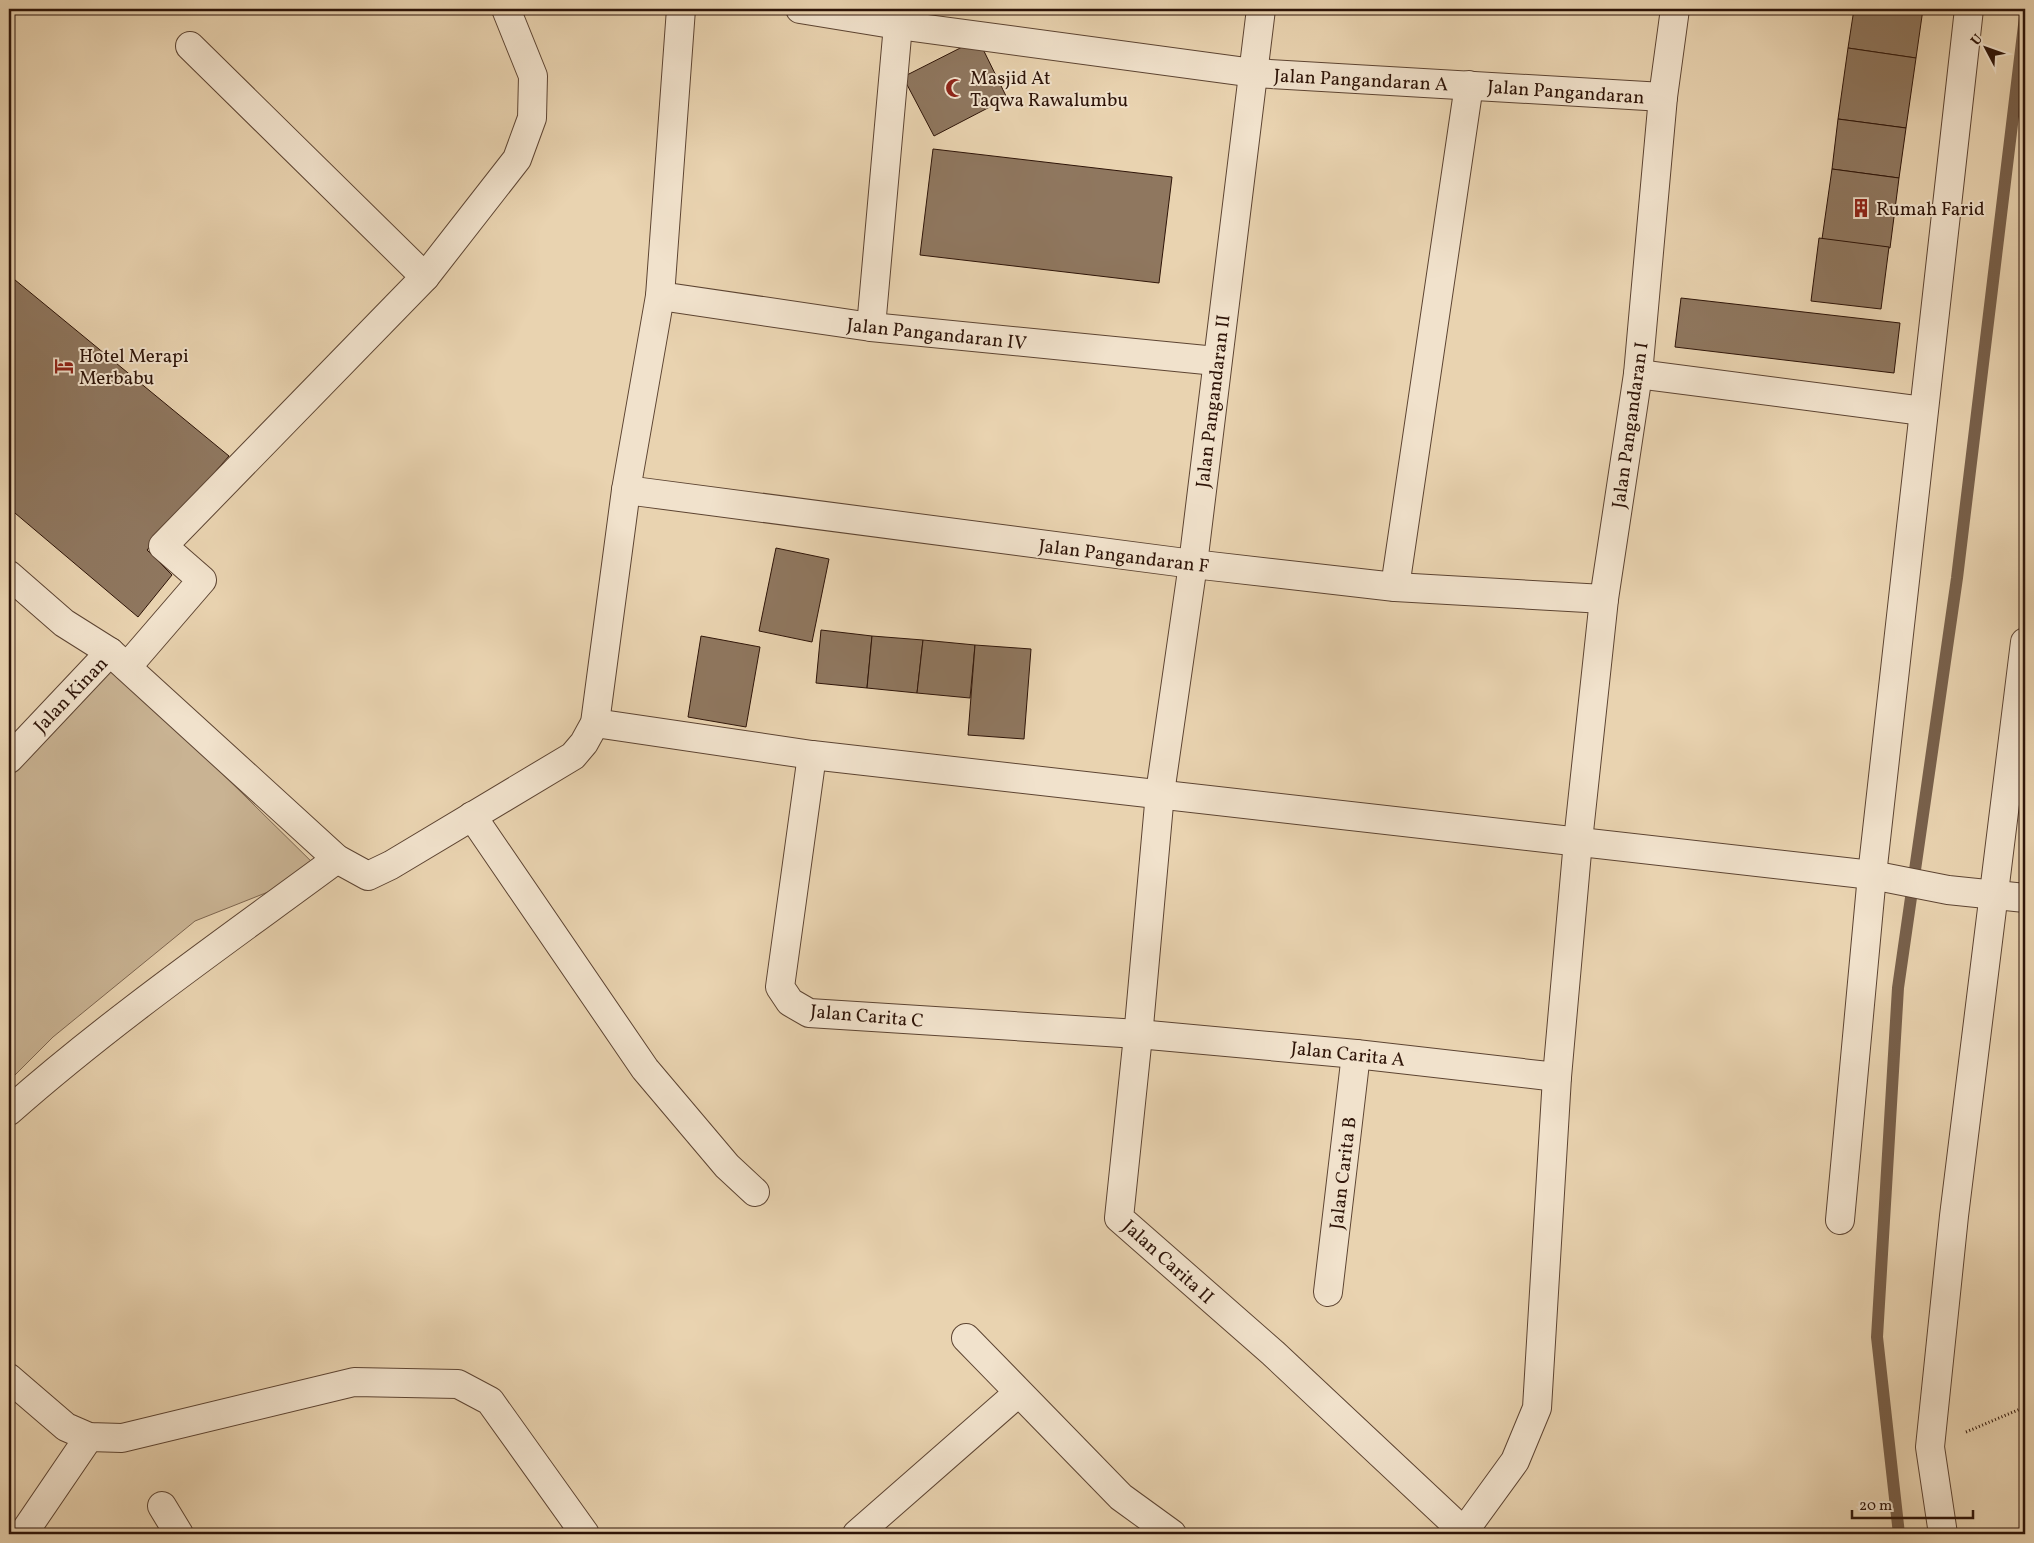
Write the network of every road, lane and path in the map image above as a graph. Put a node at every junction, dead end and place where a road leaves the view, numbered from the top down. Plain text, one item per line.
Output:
1 (506, 9) edge
2 (681, 9) edge
3 (800, 9) edge
4 (1260, 9) edge
5 (1675, 9) edge
6 (1969, 9) edge
7 (898, 25) junction
8 (190, 46) dead end
9 (1254, 73) junction
10 (1468, 85) junction
11 (1663, 97) junction
12 (425, 277) junction
13 (660, 296) junction
14 (871, 327) junction
15 (1216, 361) junction
16 (1638, 374) junction
17 (1923, 410) junction
18 (636, 491) junction
19 (1193, 564) junction
20 (9, 575) edge
21 (1395, 587) junction
22 (1604, 599) junction
23 (2025, 642) edge
24 (118, 659) junction
25 (595, 723) junction
26 (812, 755) junction
27 (9, 759) edge
28 (1160, 793) junction
29 (472, 816) junction
30 (1578, 841) junction
31 (337, 859) junction
32 (1872, 875) junction
33 (1994, 895) junction
34 (2025, 898) edge
35 (1138, 1034) junction
36 (1356, 1054) junction
37 (1557, 1077) junction
38 (9, 1111) edge
39 (755, 1192) dead end
40 (1840, 1220) dead end
41 (1328, 1292) dead end
42 (966, 1338) dead end
43 (9, 1378) edge
44 (1018, 1393) junction
45 (2025, 1407) edge
46 (90, 1437) junction
47 (1930, 1447) junction
48 (162, 1506) dead end
49 (1463, 1533) edge
50 (23, 1534) edge
51 (179, 1534) edge
52 (584, 1534) edge
53 (857, 1534) edge
54 (1172, 1534) edge
55 (1943, 1534) edge

1 - 12 street
2 - 13 street
3 - 7 street, Jalan Pangandaran A
4 - 9 street, Jalan Pangandaran II
5 - 11 street, Jalan Pangandaran I
6 - 17 street
7 - 9 street, Jalan Pangandaran A
7 - 14 street
8 - 12 street
9 - 10 street, Jalan Pangandaran A
9 - 15 street, Jalan Pangandaran II
10 - 11 street, Jalan Pangandaran
10 - 21 street
11 - 16 street, Jalan Pangandaran I
12 - 24 street, Jalan Kinan
13 - 14 street, Jalan Pangandaran IV
13 - 18 street
14 - 15 street, Jalan Pangandaran IV
15 - 19 street, Jalan Pangandaran II
16 - 17 street
16 - 22 street, Jalan Pangandaran I
17 - 32 street
18 - 19 street, Jalan Pangandaran F
18 - 25 street
19 - 21 street, Jalan Pangandaran F
19 - 28 street, Jalan Pangandaran II
20 - 24 street
21 - 22 street, Jalan Pangandaran F
22 - 30 street, Jalan Pangandaran I
23 - 33 street
24 - 27 street, Jalan Kinan
24 - 31 street
25 - 26 street
25 - 29 street
26 - 28 street
26 - 35 street, Jalan Carita C
28 - 30 street
28 - 35 street, Jalan Carita II
29 - 31 street
29 - 39 street
30 - 32 street
30 - 37 street, Jalan Pangandaran I
31 - 38 street
32 - 33 street
32 - 40 street
33 - 34 street
33 - 47 street
35 - 36 street, Jalan Carita A
35 - 49 street, Jalan Carita II
36 - 37 street, Jalan Carita A
36 - 41 street, Jalan Carita B
37 - 49 street, Jalan Pangandaran I
42 - 44 street
43 - 46 street
44 - 53 street
44 - 54 street
45 - 47 path
46 - 50 street
46 - 52 street
47 - 55 street
48 - 51 street

